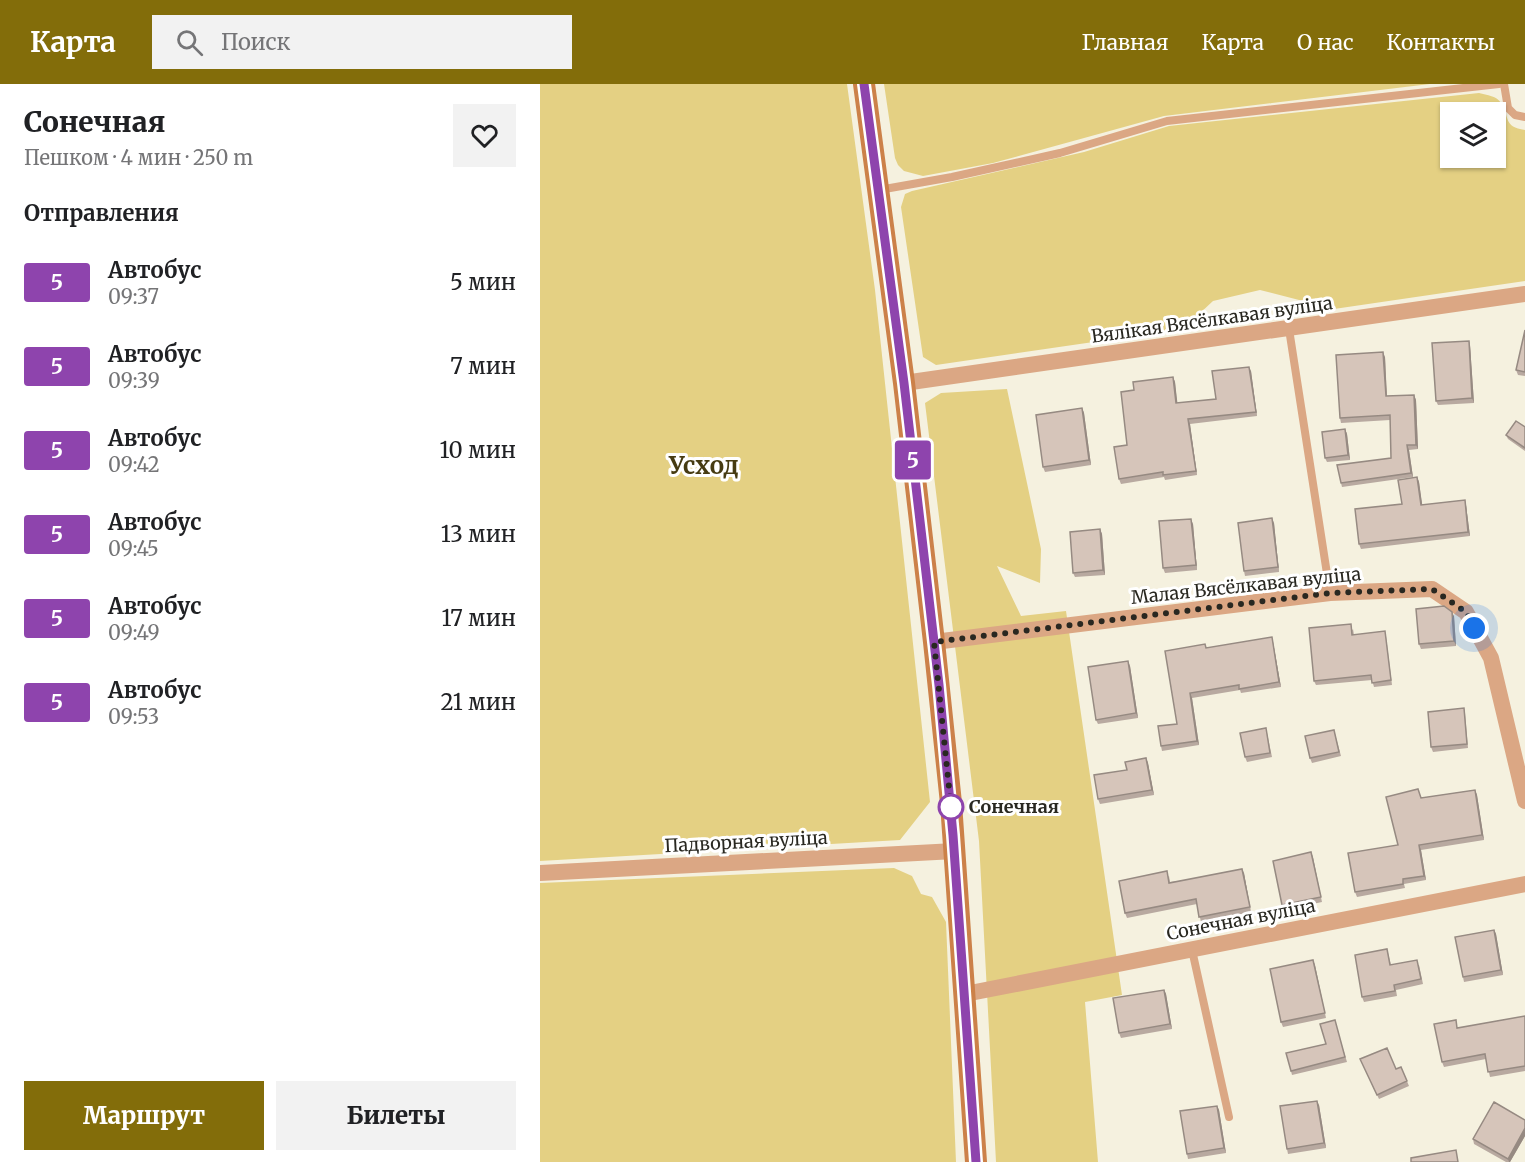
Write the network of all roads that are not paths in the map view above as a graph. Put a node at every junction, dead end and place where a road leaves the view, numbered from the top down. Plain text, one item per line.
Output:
1 (864, 84) edge
2 (1499, 84) edge
3 (1504, 84) edge
4 (1525, 117) edge
5 (879, 190) junction
6 (1525, 294) edge
7 (1289, 329) junction
8 (904, 383) junction
9 (1330, 593) junction
10 (934, 642) junction
11 (1525, 801) edge
12 (955, 851) junction
13 (540, 873) edge
14 (1525, 884) edge
15 (1192, 950) junction
16 (965, 994) junction
17 (1229, 1117) dead end
18 (976, 1162) edge

1 - 5 main road
2 - 5 lane
3 - 4 lane
5 - 8 main road
6 - 7 street, Вялікая Вясёлкавая вуліца
7 - 8 street, Вялікая Вясёлкавая вуліца
7 - 9 lane
8 - 10 main road
9 - 10 street, Малая Вясёлкавая вуліца
9 - 11 street, Малая Вясёлкавая вуліца
10 - 12 main road
12 - 13 street, Падворная вуліца
12 - 16 main road
14 - 15 street, Сонечная вуліца
15 - 16 street, Сонечная вуліца
15 - 17 lane
16 - 18 main road

